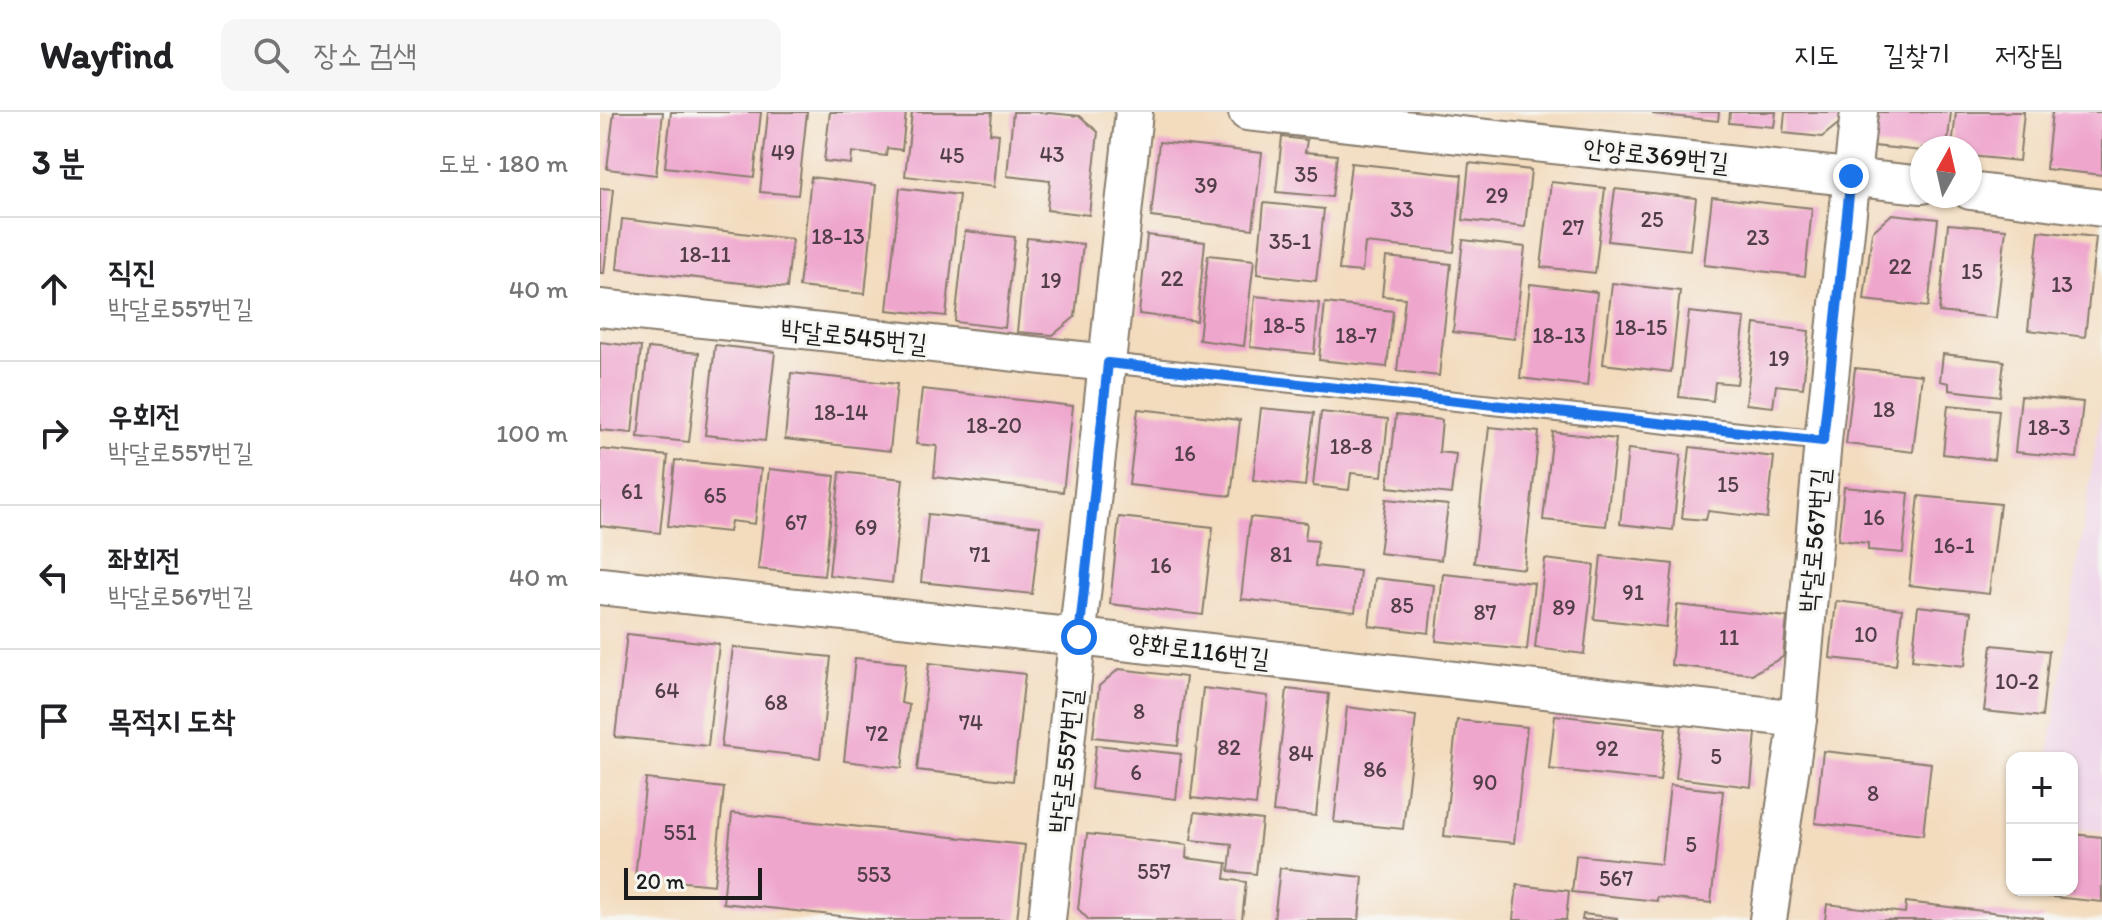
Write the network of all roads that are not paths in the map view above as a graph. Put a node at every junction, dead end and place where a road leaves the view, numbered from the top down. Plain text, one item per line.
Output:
1 (1134, 112) edge
2 (1247, 112) edge
3 (1859, 112) edge
4 (1851, 176) junction
5 (1910, 183) edge
6 (1982, 193) edge
7 (2102, 208) edge
8 (600, 308) edge
9 (1108, 363) junction
10 (1823, 441) junction
11 (600, 586) edge
12 (1079, 637) junction
13 (1798, 719) junction
14 (1047, 920) edge
15 (1768, 920) edge

1 - 9 street, 박달로557번길
2 - 4 street, 안양로369번길
3 - 4 street, 박달로567번길
4 - 5 street, 안양로369번길
4 - 10 street, 박달로567번길
6 - 7 street
8 - 9 street, 박달로545번길
9 - 10 lane
9 - 12 street, 박달로557번길
10 - 13 street, 박달로567번길
11 - 12 street, 양화로116번길
12 - 13 street, 양화로116번길
12 - 14 street, 박달로557번길
13 - 15 street, 박달로567번길

